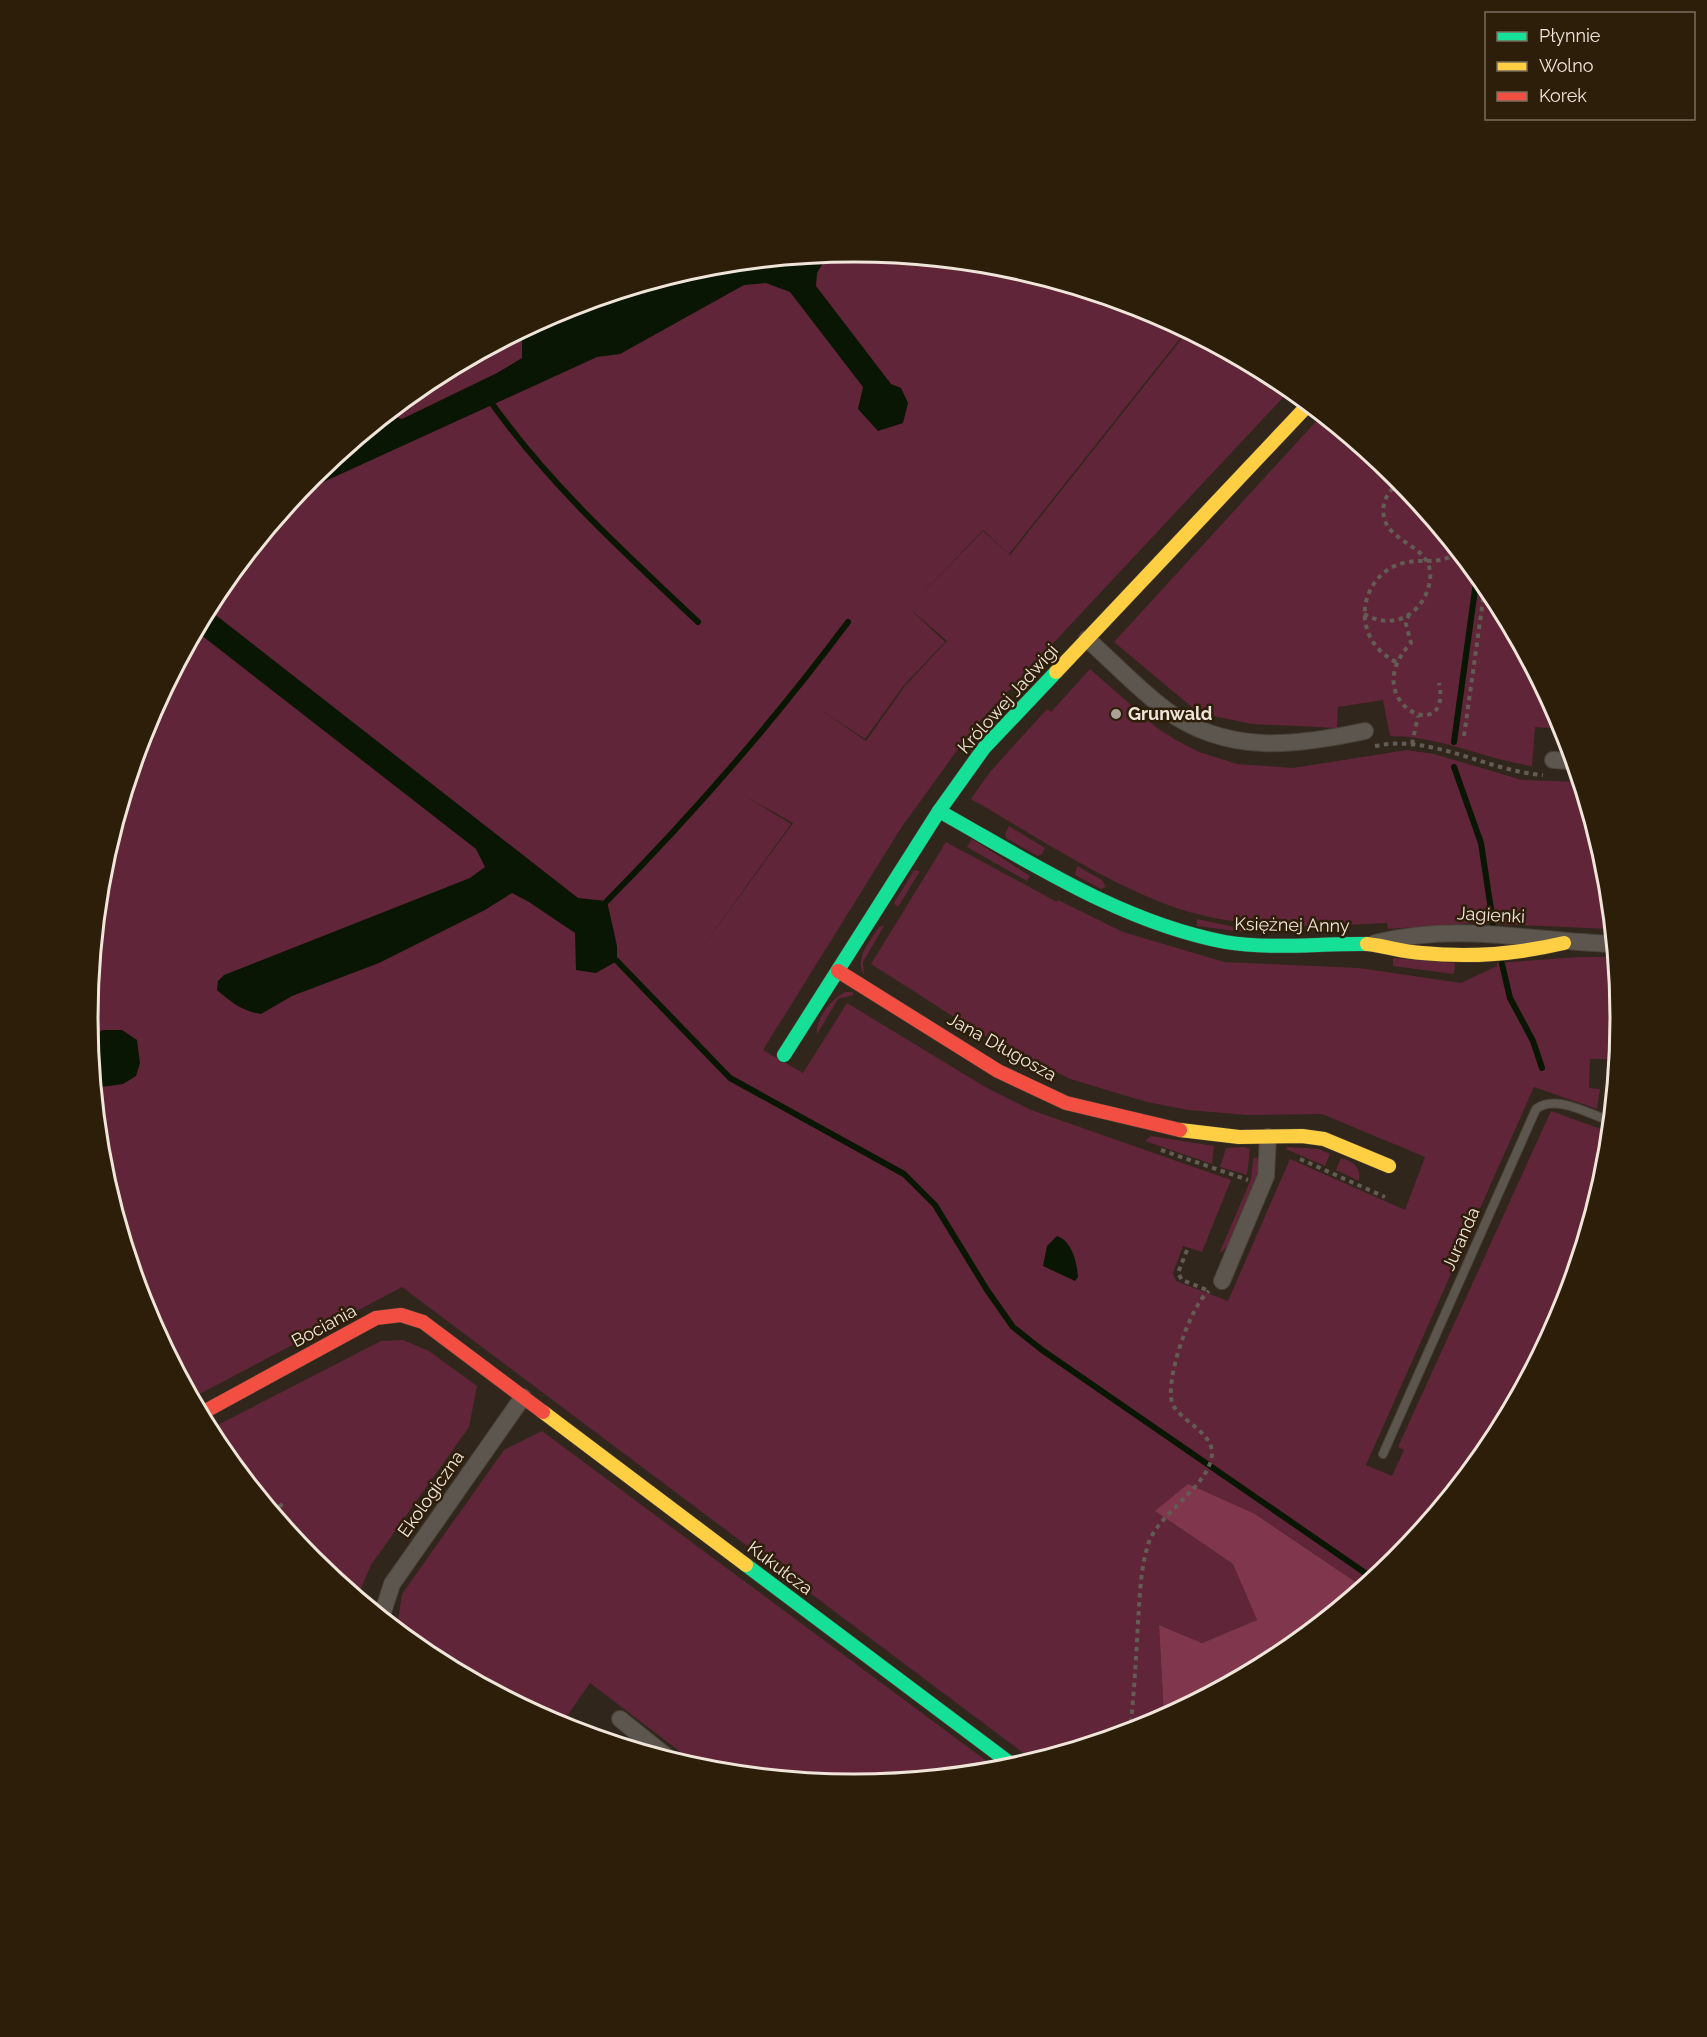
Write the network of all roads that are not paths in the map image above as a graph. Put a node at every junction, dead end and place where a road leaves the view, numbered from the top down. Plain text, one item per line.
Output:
1 (1303, 411) edge
2 (1087, 639) junction
3 (1365, 731) dead end
4 (1553, 760) dead end
5 (1564, 761) edge
6 (939, 811) junction
7 (1564, 942) junction
8 (1368, 944) junction
9 (1605, 944) edge
10 (838, 971) junction
11 (784, 1055) dead end
12 (1603, 1119) edge
13 (1268, 1137) junction
14 (1389, 1166) dead end
15 (1216, 1286) road end
16 (523, 1397) junction
17 (207, 1410) edge
18 (1383, 1454) dead end
19 (384, 1610) edge
20 (620, 1719) dead end
21 (657, 1749) edge
22 (1005, 1759) edge

1 - 2 street, Królowej Jadwigi
2 - 3 street
2 - 6 street, Królowej Jadwigi
4 - 5 street
6 - 8 street, Księżnej Anny
6 - 10 street, Królowej Jadwigi
7 - 8 street, Jagienki
7 - 8 street, Księżnej Anny
7 - 9 street, Jagienki
10 - 11 street, Królowej Jadwigi
10 - 13 street, Jana Długosza
12 - 18 lane, Juranda
13 - 14 street, Jana Długosza
13 - 15 street
16 - 17 street, Bociania
16 - 19 street, Ekologiczna
16 - 22 street, Kukułcza
20 - 21 street

